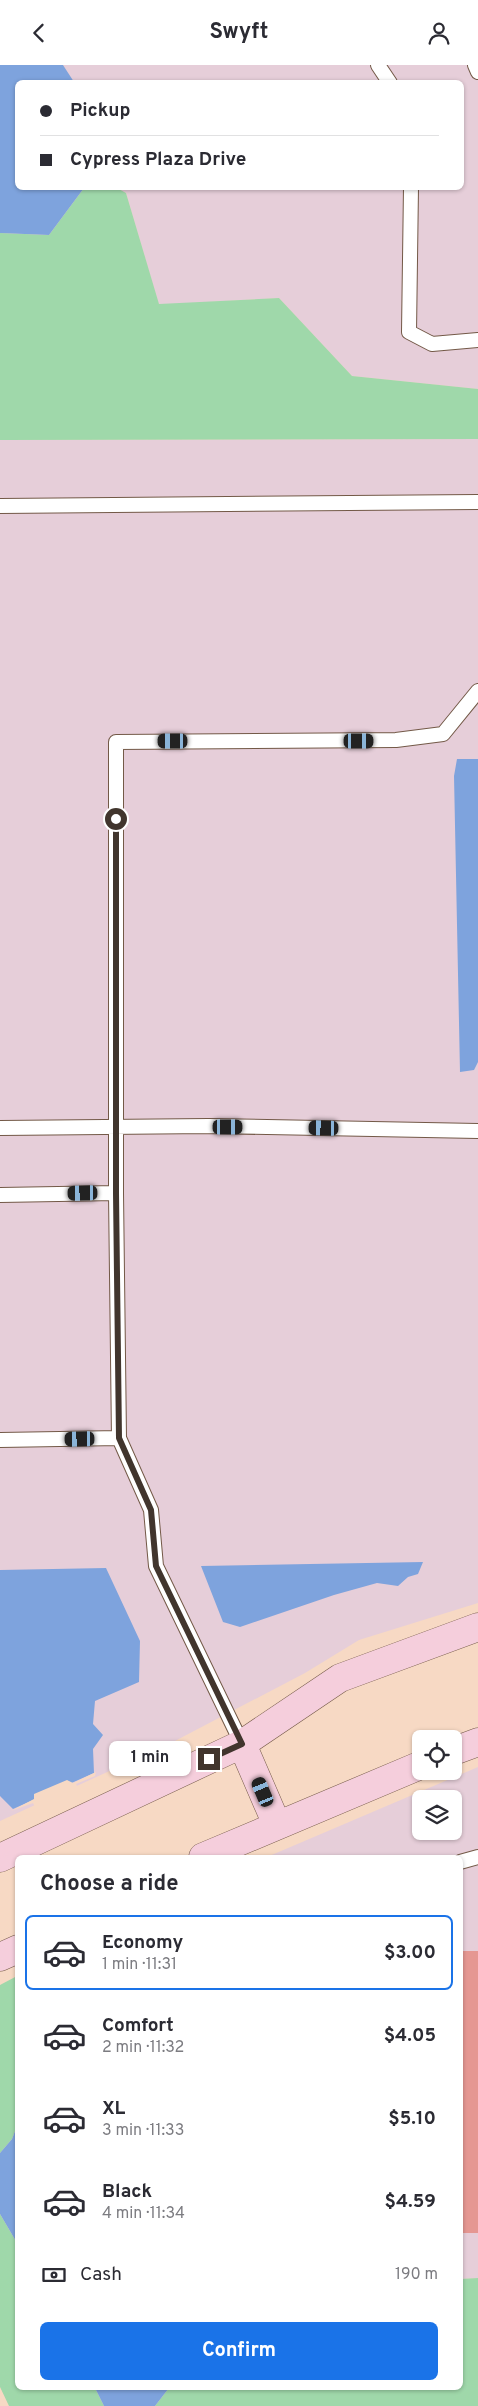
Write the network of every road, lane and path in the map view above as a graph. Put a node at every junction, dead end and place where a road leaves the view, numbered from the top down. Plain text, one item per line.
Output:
1 (378, 65) edge
2 (475, 65) edge
3 (478, 72) edge
4 (388, 80) edge
5 (411, 190) edge
6 (478, 340) edge
7 (478, 501) edge
8 (0, 506) edge
9 (478, 691) edge
10 (116, 1127) junction
11 (0, 1128) edge
12 (478, 1131) edge
13 (116, 1193) junction
14 (0, 1195) edge
15 (119, 1438) junction
16 (0, 1440) edge
17 (478, 1627) edge
18 (478, 1742) edge
19 (242, 1744) junction
20 (462, 1748) edge
21 (412, 1769) edge
22 (277, 1825) junction
23 (10, 1853) edge
24 (208, 1855) edge
25 (478, 1857) edge
26 (463, 1861) edge
27 (15, 1950) edge
28 (0, 1957) edge

1 - 4 lane
2 - 3 lane
5 - 6 lane
7 - 8 lane
9 - 10 lane
10 - 11 lane
10 - 12 lane
10 - 13 lane
13 - 14 lane
13 - 15 lane
15 - 16 lane
15 - 19 lane
17 - 19 street
18 - 20 street
19 - 22 street
19 - 23 street
21 - 22 street
22 - 24 street
25 - 26 lane
27 - 28 street

